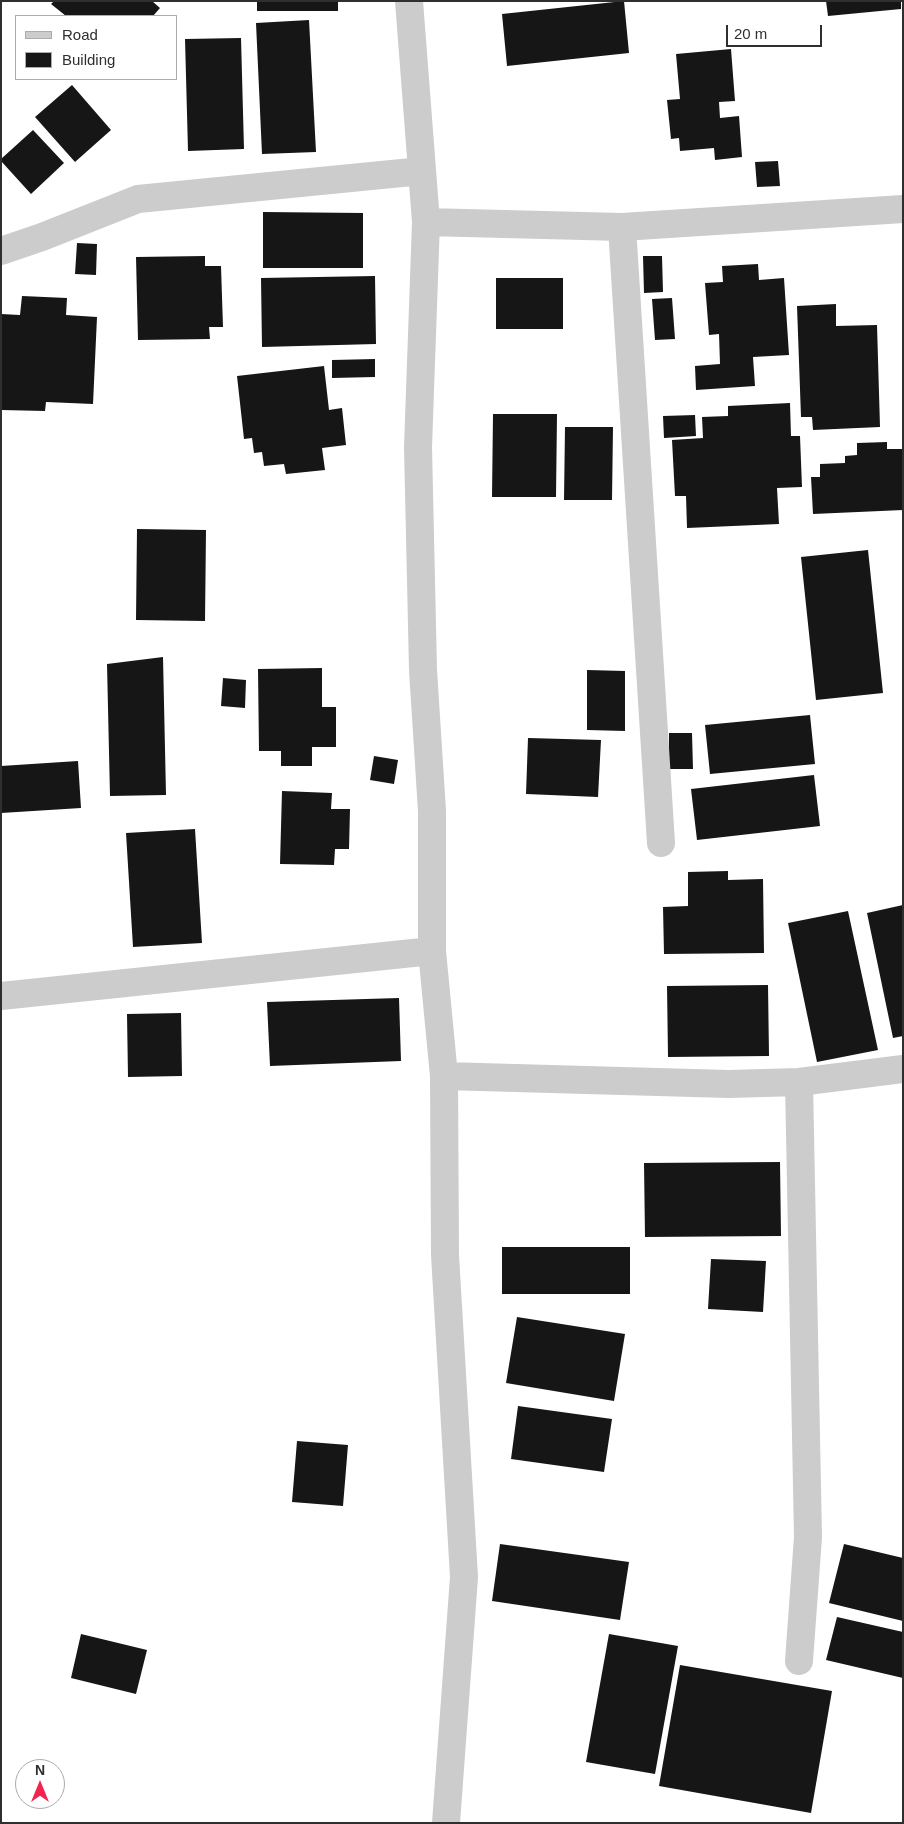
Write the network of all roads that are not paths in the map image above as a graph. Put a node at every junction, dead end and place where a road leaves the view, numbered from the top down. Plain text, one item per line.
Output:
1 (409, 1) edge
2 (422, 171) junction
3 (903, 209) edge
4 (426, 222) junction
5 (622, 227) junction
6 (1, 251) edge
7 (661, 843) dead end
8 (432, 950) junction
9 (1, 996) edge
10 (903, 1068) edge
11 (444, 1076) junction
12 (799, 1082) junction
13 (799, 1661) dead end
14 (446, 1823) edge

1 - 2 street
2 - 4 street
2 - 6 street
3 - 5 street
4 - 5 street
4 - 8 street
5 - 7 street
8 - 9 street
8 - 11 street
10 - 12 street
11 - 12 street
11 - 14 street
12 - 13 street

